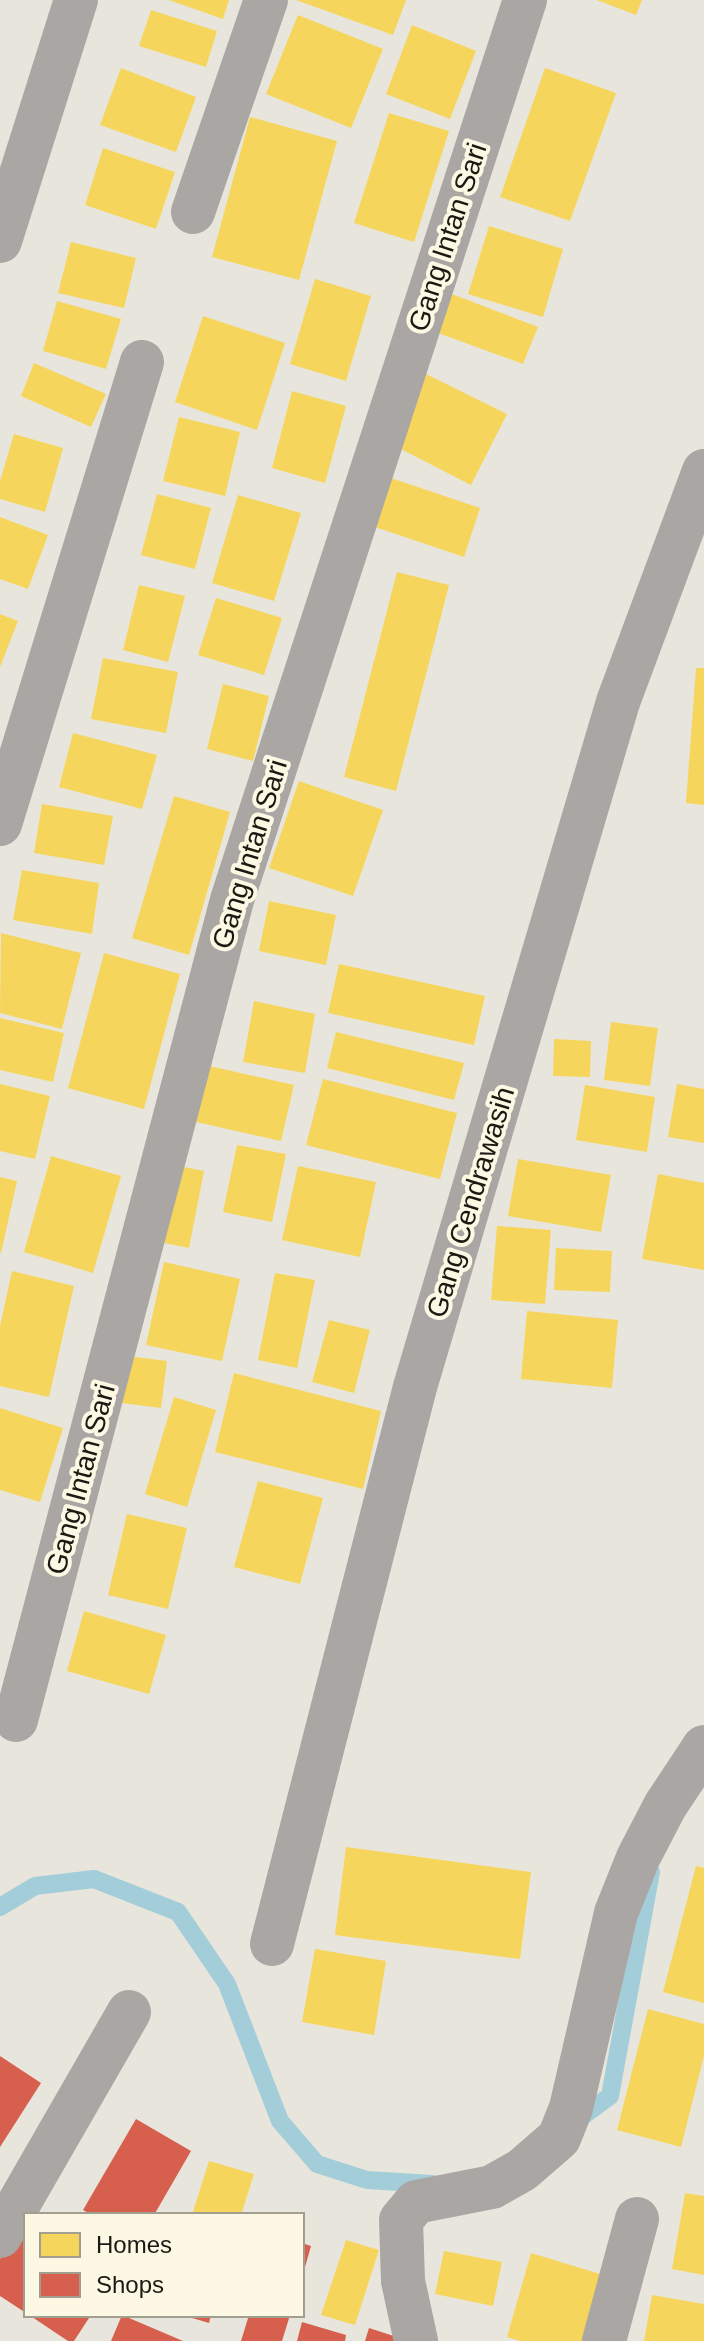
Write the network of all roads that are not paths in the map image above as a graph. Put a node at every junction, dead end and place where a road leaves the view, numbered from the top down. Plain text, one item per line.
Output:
1 (76, 0) edge
2 (266, 0) edge
3 (525, 0) edge
4 (193, 212) dead end
5 (0, 241) edge
6 (142, 362) dead end
7 (704, 471) edge
8 (0, 824) edge
9 (16, 1720) dead end
10 (704, 1747) edge
11 (272, 1944) dead end
12 (129, 2012) dead end
13 (637, 2219) dead end
14 (0, 2236) edge
15 (416, 2341) edge
16 (604, 2341) edge

1 - 5 street
2 - 4 street
3 - 9 street, Gang Intan Sari
6 - 8 street
7 - 11 street, Gang Cendrawasih
10 - 15 street
12 - 14 street
13 - 16 street

